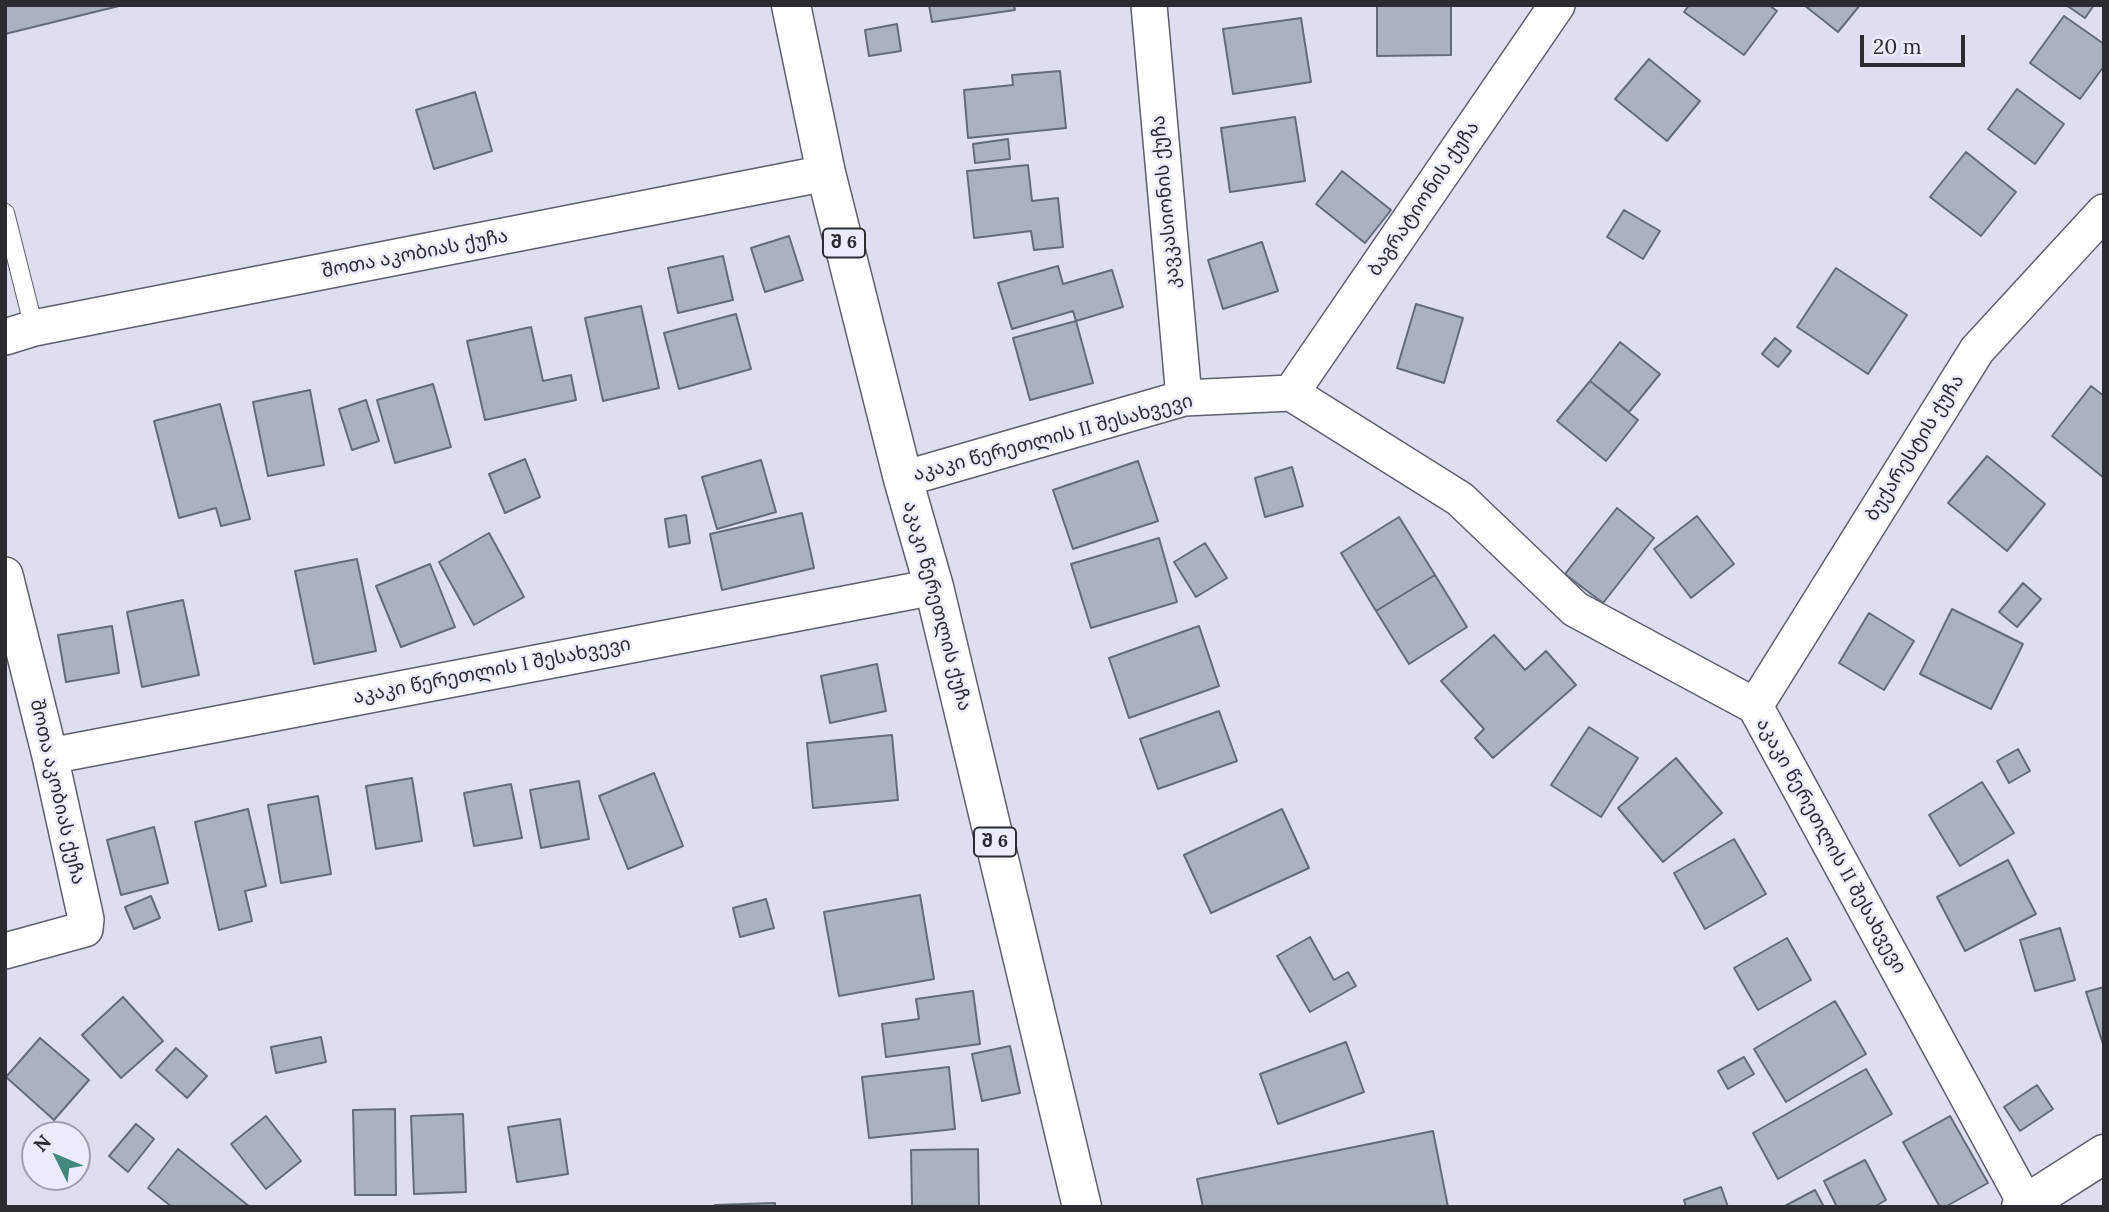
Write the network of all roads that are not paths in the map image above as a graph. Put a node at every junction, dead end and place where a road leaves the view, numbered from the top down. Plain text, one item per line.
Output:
1 (791, 5) edge
2 (1149, 5) edge
3 (1544, 14) edge
4 (826, 173) junction
5 (2104, 212) edge
6 (5, 213) edge
7 (20, 333) edge
8 (1292, 393) junction
9 (1184, 398) junction
10 (903, 479) junction
11 (5, 575) edge
12 (934, 587) junction
13 (1755, 706) junction
14 (50, 756) junction
15 (5, 951) edge
16 (2104, 1154) edge
17 (2023, 1206) edge
18 (1082, 1207) edge

1 - 4 main road, აკაკი წერეთლის ქუჩა / შ 6
2 - 9 street, კავკასიონის ქუჩა
3 - 8 street, ბაგრატიონის ქუჩა
4 - 7 street, შოთა აკობიას ქუჩა
4 - 10 main road, აკაკი წერეთლის ქუჩა / შ 6
5 - 13 street, ბუქარესტის ქუჩა
6 - 7 lane
8 - 9 street, აკაკი წერეთლის II შესახვევი
8 - 13 street, აკაკი წერეთლის II შესახვევი
9 - 10 street, აკაკი წერეთლის II შესახვევი
10 - 12 main road, აკაკი წერეთლის ქუჩა / შ 6
11 - 14 street, შოთა აკობიას ქუჩა
12 - 14 street, აკაკი წერეთლის I შესახვევი
12 - 18 main road, აკაკი წერეთლის ქუჩა / შ 6
13 - 17 street, აკაკი წერეთლის II შესახვევი
14 - 15 street, შოთა აკობიას ქუჩა
16 - 17 main road

